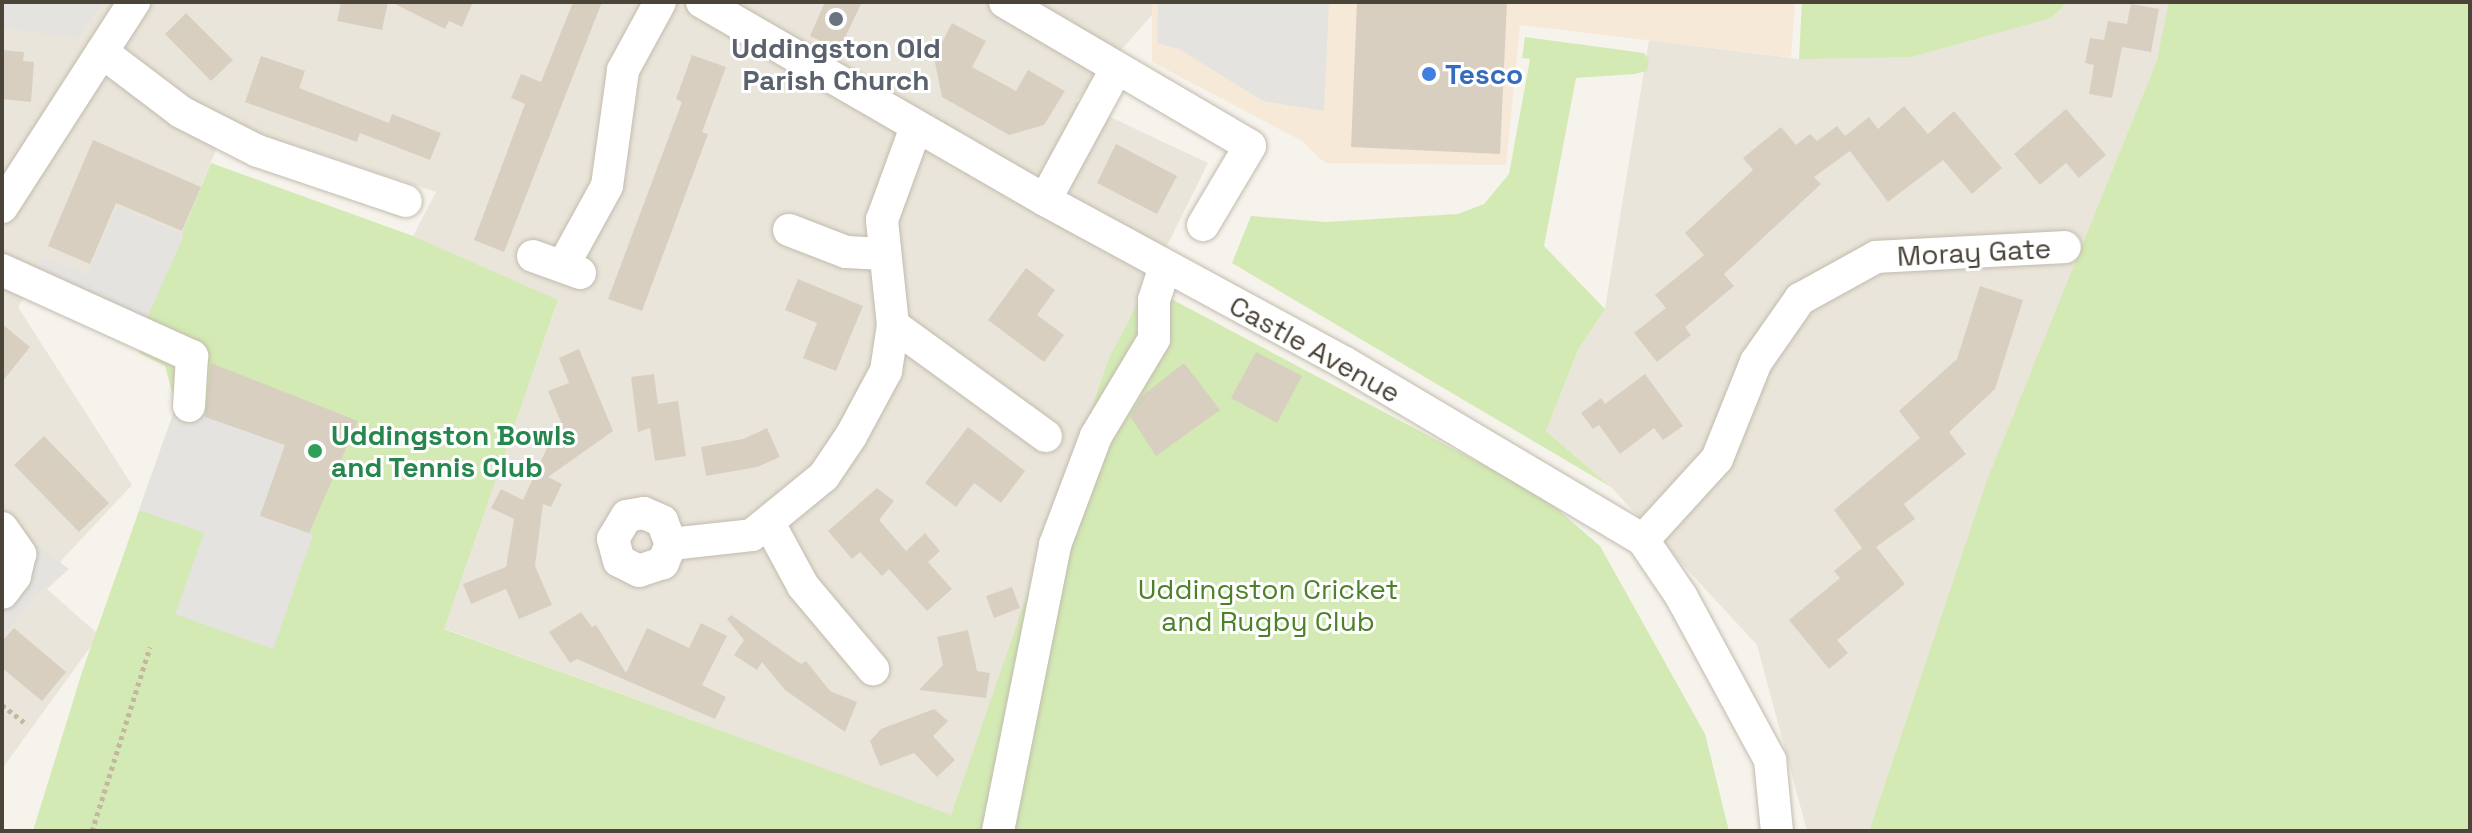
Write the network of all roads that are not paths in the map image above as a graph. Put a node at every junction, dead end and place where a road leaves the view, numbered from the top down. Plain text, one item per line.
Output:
1 (134, 2) edge
2 (660, 2) edge
3 (702, 2) edge
4 (1005, 2) edge
5 (1036, 11) edge
6 (102, 52) junction
7 (1115, 71) junction
8 (916, 127) junction
9 (7, 188) edge
10 (1045, 200) junction
11 (406, 201) dead end
12 (1203, 225) dead end
13 (789, 230) dead end
14 (2065, 247) dead end
15 (884, 254) junction
16 (558, 265) dead end
17 (1165, 267) junction
18 (2, 270) edge
19 (893, 325) junction
20 (189, 406) dead end
21 (1046, 436) dead end
22 (770, 525) junction
23 (2, 528) edge
24 (1643, 540) junction
25 (671, 544) dead end
26 (2, 593) edge
27 (873, 669) dead end
28 (998, 831) edge
29 (1777, 831) edge

1 - 6 street
2 - 16 street
3 - 8 street, Castle Avenue
4 - 5 street
5 - 7 street
6 - 9 street
6 - 11 street
7 - 10 street
7 - 12 street
8 - 10 street, Castle Avenue
8 - 15 street
10 - 17 street, Castle Avenue
13 - 15 street
14 - 24 street, Moray Gate
15 - 19 street
17 - 24 street, Castle Avenue
17 - 28 street
18 - 20 street
19 - 21 street
19 - 22 street
22 - 25 street
22 - 27 street
23 - 26 street
24 - 29 street, Castle Avenue

